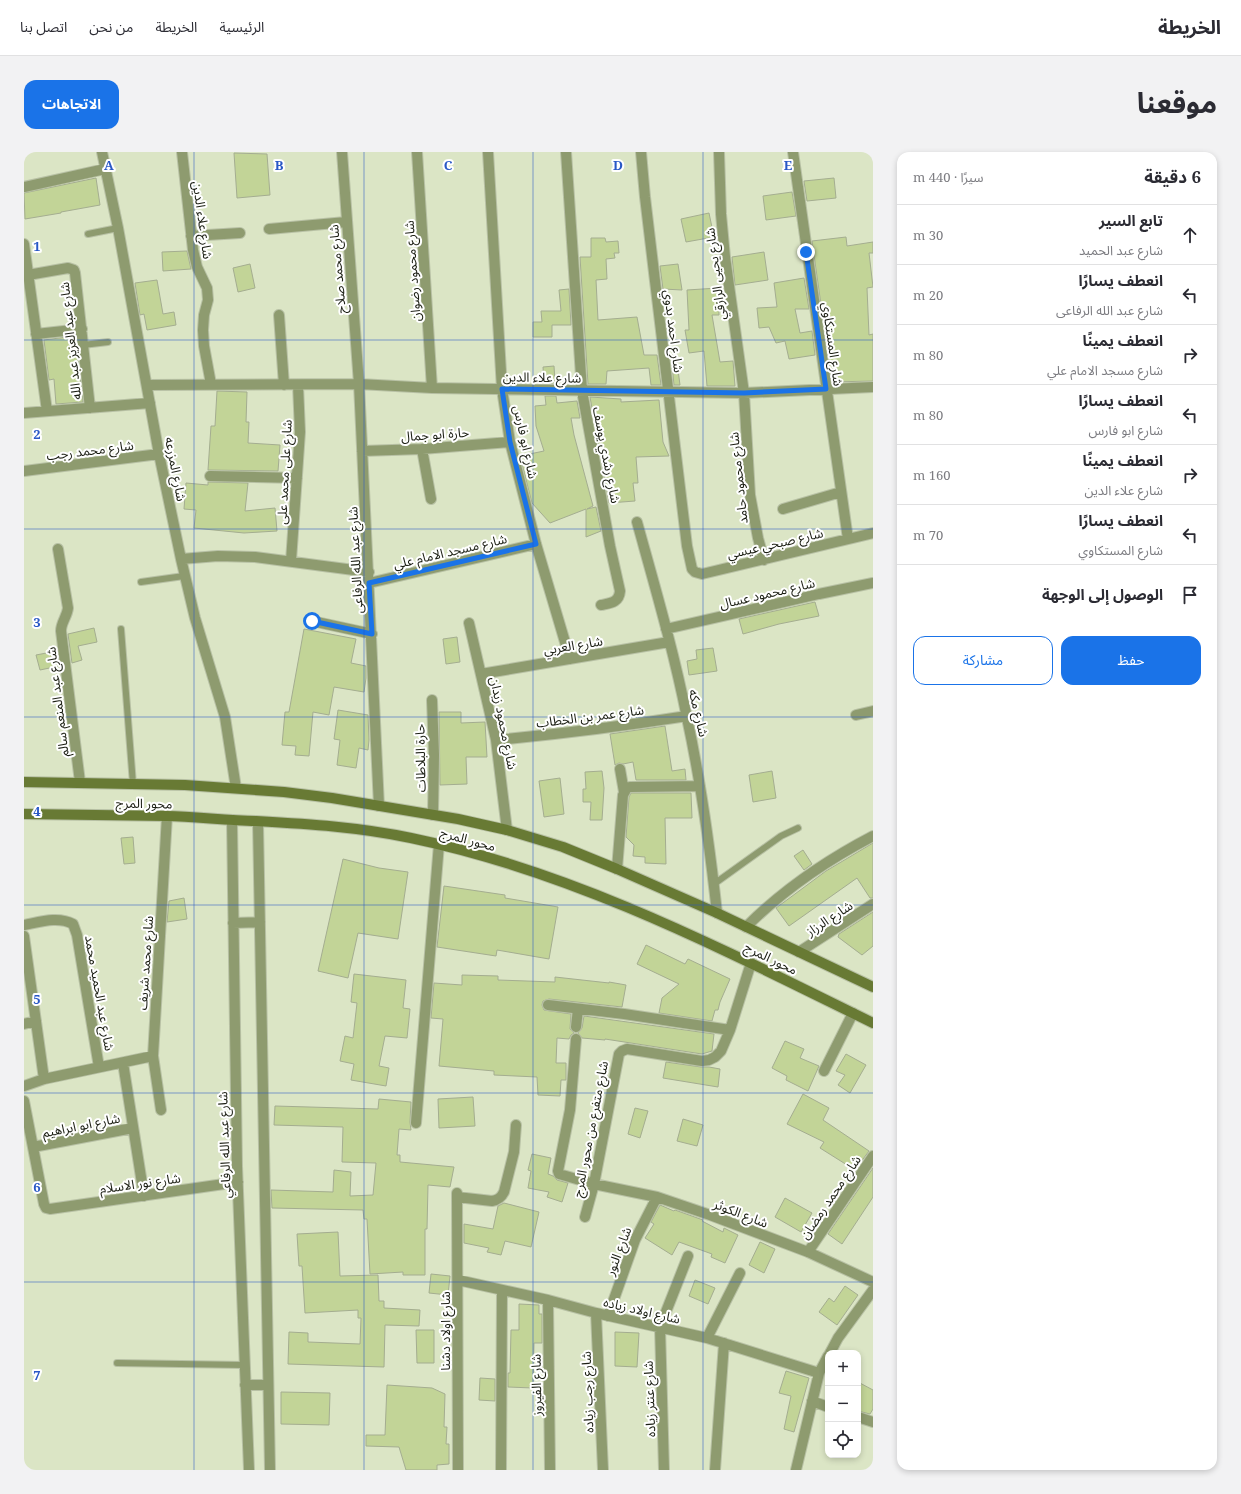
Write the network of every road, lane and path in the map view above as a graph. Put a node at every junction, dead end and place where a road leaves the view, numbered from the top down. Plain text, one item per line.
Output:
1 (102, 152) edge
2 (182, 152) edge
3 (342, 152) edge
4 (417, 152) edge
5 (488, 152) edge
6 (566, 152) edge
7 (642, 152) edge
8 (719, 152) edge
9 (792, 152) edge
10 (105, 169) junction
11 (24, 187) edge
12 (346, 222) junction
13 (118, 228) junction
14 (269, 229) dead end
15 (240, 233) dead end
16 (88, 234) dead end
17 (191, 236) junction
18 (24, 244) edge
19 (28, 275) junction
20 (279, 315) dead end
21 (82, 329) junction
22 (36, 334) junction
23 (108, 342) dead end
24 (83, 345) junction
25 (211, 384) junction
26 (359, 384) junction
27 (147, 385) junction
28 (284, 385) junction
29 (298, 385) junction
30 (873, 387) edge
31 (432, 388) junction
32 (502, 389) junction
33 (826, 389) junction
34 (582, 390) junction
35 (669, 392) junction
36 (744, 393) junction
37 (150, 403) junction
38 (90, 408) junction
39 (47, 410) junction
40 (24, 413) edge
41 (510, 442) junction
42 (422, 449) junction
43 (362, 451) junction
44 (159, 454) junction
45 (24, 471) edge
46 (210, 476) dead end
47 (297, 478) junction
48 (841, 492) junction
49 (431, 499) dead end
50 (783, 509) dead end
51 (637, 522) dead end
52 (873, 533) edge
53 (848, 539) junction
54 (536, 544) junction
55 (58, 549) dead end
56 (181, 559) junction
57 (764, 560) junction
58 (292, 561) junction
59 (691, 561) joint
60 (369, 572) junction
61 (184, 576) junction
62 (141, 582) dead end
63 (873, 582) edge
64 (369, 583) junction
65 (601, 605) dead end
66 (312, 621) dead end
67 (469, 623) dead end
68 (121, 629) dead end
69 (666, 629) junction
70 (372, 634) junction
71 (669, 642) junction
72 (570, 659) junction
73 (481, 674) junction
74 (432, 700) dead end
75 (873, 711) edge
76 (856, 715) dead end
77 (687, 716) junction
78 (496, 740) junction
79 (620, 769) dead end
80 (24, 782) edge
81 (80, 782) junction
82 (134, 784) junction
83 (700, 786) junction
84 (236, 788) junction
85 (624, 792) junction
86 (379, 806) junction
87 (24, 814) edge
88 (433, 815) junction
89 (168, 816) junction
90 (232, 820) junction
91 (258, 822) junction
92 (798, 828) dead end
93 (507, 830) junction
94 (873, 836) edge
95 (439, 844) junction
96 (617, 869) junction
97 (714, 884) junction
98 (873, 904) edge
99 (717, 913) junction
100 (260, 922) junction
101 (232, 923) junction
102 (24, 925) edge
103 (746, 927) junction
104 (24, 936) edge
105 (799, 952) junction
106 (751, 963) junction
107 (873, 987) edge
108 (548, 1005) dead end
109 (578, 1009) junction
110 (853, 1013) junction
111 (36, 1021) junction
112 (873, 1023) edge
113 (24, 1024) edge
114 (576, 1027) dead end
115 (730, 1030) junction
116 (576, 1039) dead end
117 (152, 1056) junction
118 (123, 1063) junction
119 (99, 1067) junction
120 (824, 1071) dead end
121 (44, 1079) junction
122 (24, 1086) edge
123 (24, 1101) edge
124 (161, 1110) dead end
125 (416, 1122) dead end
126 (516, 1125) dead end
127 (133, 1128) junction
128 (33, 1147) junction
129 (873, 1156) edge
130 (238, 1182) junction
131 (594, 1184) junction
132 (144, 1196) junction
133 (657, 1197) junction
134 (585, 1217) dead end
135 (808, 1252) junction
136 (688, 1256) dead end
137 (740, 1272) dead end
138 (458, 1280) junction
139 (873, 1282) edge
140 (502, 1290) junction
141 (873, 1290) edge
142 (548, 1300) junction
143 (596, 1314) junction
144 (608, 1316) junction
145 (660, 1327) junction
146 (707, 1338) junction
147 (724, 1343) junction
148 (832, 1350) edge
149 (825, 1362) edge
150 (117, 1363) dead end
151 (244, 1365) junction
152 (819, 1373) junction
153 (245, 1385) junction
154 (268, 1385) junction
155 (812, 1401) junction
156 (825, 1406) edge
157 (861, 1418) edge
158 (873, 1422) edge
159 (249, 1470) edge
160 (270, 1470) edge
161 (458, 1470) edge
162 (501, 1470) edge
163 (550, 1470) edge
164 (603, 1470) edge
165 (664, 1470) edge
166 (715, 1470) edge
167 (796, 1470) edge

1 - 10 street, شارع المزرعه
2 - 17 street, شارع علاء الدين
3 - 12 street, شارع محمد صلاح
4 - 31 street, شارع محمود رضوان
5 - 32 street, شارع ابو فارس
6 - 34 street, شارع رشدي يوسف
7 - 35 street, شارع احمد بدوي
8 - 36 street, شارع يحيى الرازقي
9 - 33 street, شارع المستكاوي
10 - 11 street
10 - 13 street, شارع المزرعه
12 - 14 street
12 - 26 street, شارع محمد صلاح
13 - 16 lane
13 - 27 street, شارع المزرعه
15 - 17 street
17 - 25 street, شارع علاء الدين
18 - 19 street
19 - 21 street, شارع عبد العزيز عبد الله
19 - 22 street
20 - 28 street
21 - 22 street
21 - 24 street, شارع عبد العزيز عبد الله
22 - 39 street
23 - 24 lane
24 - 38 street, شارع عبد العزيز عبد الله
25 - 27 street, شارع علاء الدين
25 - 28 street, شارع علاء الدين
26 - 29 street, شارع علاء الدين
26 - 31 street, شارع علاء الدين
26 - 43 street, شارع عبد الله الرفاعى
27 - 37 street, شارع المزرعه
28 - 29 street, شارع علاء الدين
29 - 47 street, شارع على محمد على
30 - 33 street, شارع علاء الدين
31 - 32 street, شارع علاء الدين
32 - 34 street, شارع علاء الدين
32 - 41 street, شارع ابو فارس
33 - 36 street, شارع علاء الدين
33 - 48 street, شارع المستكاوي
34 - 35 street, شارع علاء الدين
34 - 65 street, شارع رشدي يوسف
35 - 36 street, شارع علاء الدين
35 - 59 street, شارع احمد بدوي
36 - 57 street, شارع محمود حامد
37 - 38 street
37 - 44 street, شارع المزرعه
38 - 39 street
39 - 40 street
41 - 42 street, حارة ابو جمال
41 - 54 street, شارع ابو فارس
42 - 43 street, حارة ابو جمال
42 - 49 street
43 - 60 street, شارع عبد الله الرفاعى
44 - 45 street, شارع محمد رجب
44 - 56 street, شارع المزرعه
46 - 47 street
47 - 58 street, شارع على محمد على
48 - 50 street
48 - 53 street, شارع المستكاوي
51 - 69 street, شارع مكه
52 - 53 street, شارع صبحي عيسي
53 - 57 street, شارع صبحي عيسي
54 - 64 street, شارع مسجد الامام علي
54 - 72 street, شارع ابو فارس
55 - 81 street, شارع عبد المنعم سالم
56 - 58 street
56 - 61 street, شارع المزرعه
57 - 59 street, شارع صبحي عيسي
58 - 60 street
60 - 64 street, شارع عبد الله الرفاعى
61 - 62 lane
61 - 84 street, شارع المزرعه
63 - 69 street, شارع محمود عسال
64 - 70 street, شارع عبد الله الرفاعى
66 - 70 street
67 - 73 street, شارع محمود زيدان
68 - 82 lane
69 - 71 street, شارع مكه
70 - 86 street, شارع عبد الله الرفاعى
71 - 72 street, شارع العربي
71 - 77 street, شارع مكه
72 - 73 street, شارع العربي
73 - 78 street, شارع محمود زيدان
74 - 88 street, حارة البلاطات
75 - 76 street
77 - 78 street, شارع عمر بن الخطاب
77 - 83 street, شارع مكه
78 - 93 street, شارع محمود زيدان
79 - 85 street
80 - 81 main road, محور المرج
81 - 82 main road, محور المرج
82 - 84 main road, محور المرج
83 - 85 street
83 - 97 street, شارع مكه
84 - 86 main road, محور المرج
85 - 96 street
86 - 88 main road, محور المرج
87 - 89 main road, محور المرج
88 - 93 main road, محور المرج
89 - 90 main road, محور المرج
89 - 117 street, شارع محمد شريف
90 - 91 main road, محور المرج
90 - 101 street, شارع عبد الله الرفاعي
91 - 95 main road, محور المرج
91 - 100 street
92 - 97 lane
93 - 96 main road, محور المرج
94 - 103 street
95 - 106 main road, محور المرج
95 - 125 street
96 - 99 main road, محور المرج
97 - 99 street, شارع مكه
98 - 105 street, شارع الرزاز
99 - 103 main road, محور المرج
100 - 101 street
100 - 154 street
101 - 130 street, شارع عبد الله الرفاعي
102 - 119 street, شارع عبد الحميد محمد
103 - 105 main road, محور المرج
104 - 111 street
105 - 107 main road, محور المرج
106 - 110 main road, محور المرج
106 - 115 street, شارع متفرع من محور المرج
108 - 109 street
109 - 114 street
109 - 115 street
110 - 112 main road, محور المرج
110 - 120 street
111 - 113 street
111 - 121 street
115 - 131 street, شارع متفرع من محور المرج
116 - 131 street, شارع الكوثر
117 - 118 street
117 - 124 street, شارع محمد شريف
118 - 119 street
118 - 127 street
119 - 121 street
121 - 122 street
123 - 128 street
126 - 138 street, شارع اولاد دشنا
127 - 128 street, شارع ابو ابراهيم
127 - 132 street
128 - 132 street, شارع نور الاسلام
129 - 135 street, شارع محمد رمضان
130 - 132 street, شارع نور الاسلام
130 - 151 street, شارع عبد الله الرفاعي
131 - 133 street, شارع الكوثر
131 - 134 street, شارع متفرع من محور المرج
133 - 135 street, شارع الكوثر
133 - 144 street, شارع النور
135 - 139 street, شارع الكوثر
136 - 145 street
137 - 146 street
138 - 140 street, شارع اولاد زياده
138 - 161 street, شارع اولاد دشنا
140 - 142 street, شارع اولاد زياده
140 - 162 street
141 - 148 street
142 - 143 street, شارع اولاد زياده
142 - 163 street, شارع الفيروز
143 - 144 street, شارع اولاد زياده
143 - 164 street, شارع رجب زياده
144 - 145 street, شارع اولاد زياده
145 - 146 street, شارع اولاد زياده
145 - 165 street, شارع عنتر زياده
146 - 147 street, شارع اولاد زياده
147 - 152 street, شارع اولاد زياده
147 - 166 street
149 - 152 street
150 - 151 lane
151 - 153 street, شارع عبد الله الرفاعي
152 - 155 street
153 - 154 street
153 - 159 street, شارع عبد الله الرفاعي
154 - 160 street
155 - 156 street
155 - 167 street
157 - 158 street

